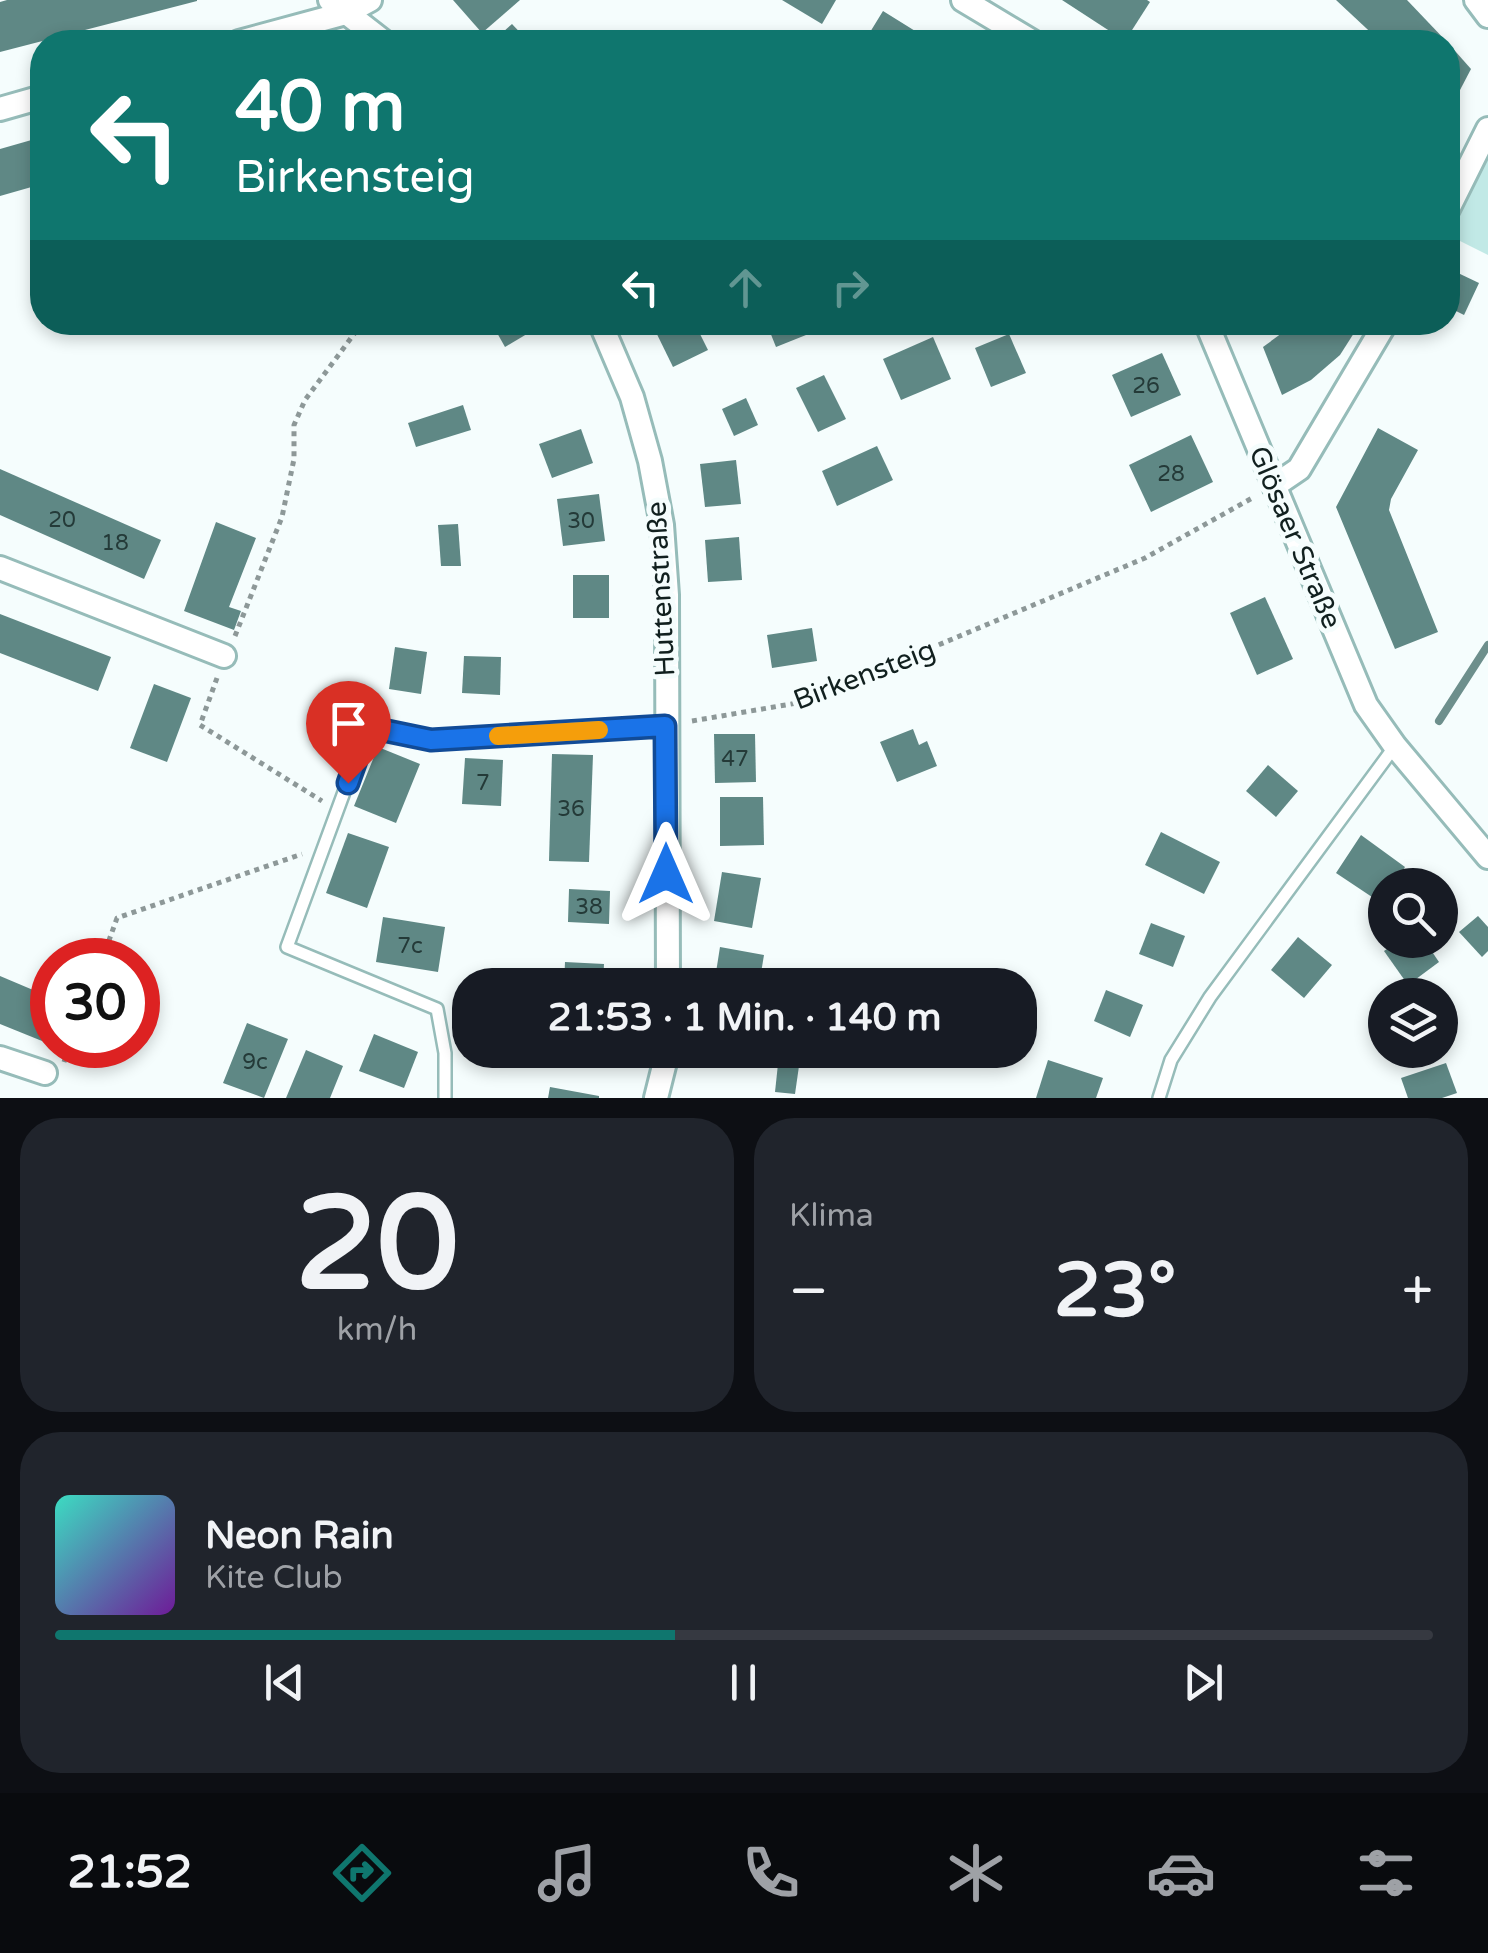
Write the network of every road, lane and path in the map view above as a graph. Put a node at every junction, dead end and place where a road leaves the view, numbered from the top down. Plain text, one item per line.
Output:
1 (370, 0) edge
2 (963, 0) edge
3 (1476, 0) edge
4 (338, 6) edge
5 (1488, 16) edge
6 (272, 30) edge
7 (369, 30) edge
8 (1013, 30) edge
9 (30, 101) edge
10 (0, 109) edge
11 (1488, 129) edge
12 (1460, 185) edge
13 (354, 335) edge
14 (606, 335) edge
15 (1211, 335) edge
16 (1378, 335) edge
17 (1274, 486) junction
18 (0, 568) edge
19 (224, 656) junction
20 (665, 726) junction
21 (1395, 746) junction
22 (338, 811) junction
23 (306, 853) dead end
24 (1488, 857) edge
25 (110, 938) edge
26 (668, 968) edge
27 (0, 1058) edge
28 (664, 1068) edge
29 (45, 1073) dead end
30 (445, 1098) edge
31 (656, 1098) edge
32 (1159, 1098) edge

1 - 4 street
2 - 8 street
3 - 5 street
4 - 6 street
4 - 7 street
9 - 10 street
11 - 12 street
13 - 19 path
14 - 20 street, Huttenstraße
15 - 17 street, Glösaer Straße
16 - 17 street
17 - 20 path, Birkensteig
17 - 21 street, Glösaer Straße
18 - 19 street
19 - 22 path
20 - 22 lane
20 - 26 street, Huttenstraße
21 - 24 street, Glösaer Straße
21 - 32 lane
22 - 30 lane
23 - 25 path
27 - 29 street
28 - 31 street

